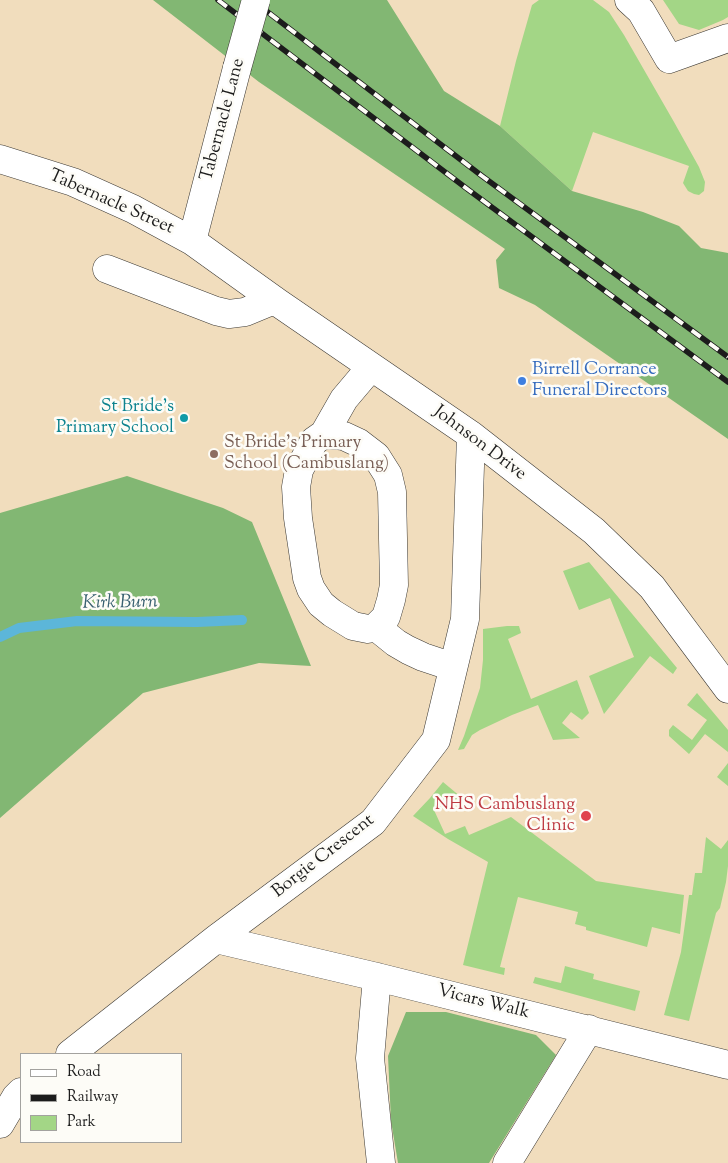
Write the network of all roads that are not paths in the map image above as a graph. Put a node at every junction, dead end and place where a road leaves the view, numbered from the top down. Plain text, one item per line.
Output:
1 (256, 0) edge
2 (629, 0) edge
3 (728, 38) edge
4 (0, 159) edge
5 (192, 241) junction
6 (107, 268) dead end
7 (274, 300) junction
8 (371, 367) junction
9 (324, 434) junction
10 (471, 435) junction
11 (376, 627) junction
12 (453, 668) junction
13 (728, 689) edge
14 (216, 939) junction
15 (377, 977) junction
16 (589, 1029) junction
17 (71, 1053) edge
18 (728, 1065) edge
19 (20, 1093) edge
20 (0, 1124) edge
21 (381, 1163) edge
22 (507, 1163) edge

1 - 5 street, Tabernacle Lane, bridge
2 - 3 street
4 - 5 street, Tabernacle Street
5 - 7 street, Johnson Drive
6 - 7 street
7 - 8 street, Johnson Drive
8 - 9 street
8 - 10 street, Johnson Drive
9 - 11 street
9 - 11 street
10 - 12 street, Borgie Crescent
10 - 13 street, Johnson Drive
11 - 12 street
12 - 14 street, Borgie Crescent
14 - 15 street, Vicars Walk
14 - 17 street, Borgie Crescent
15 - 16 street, Vicars Walk
15 - 21 street
16 - 18 street, Vicars Walk
16 - 22 street
19 - 20 street

